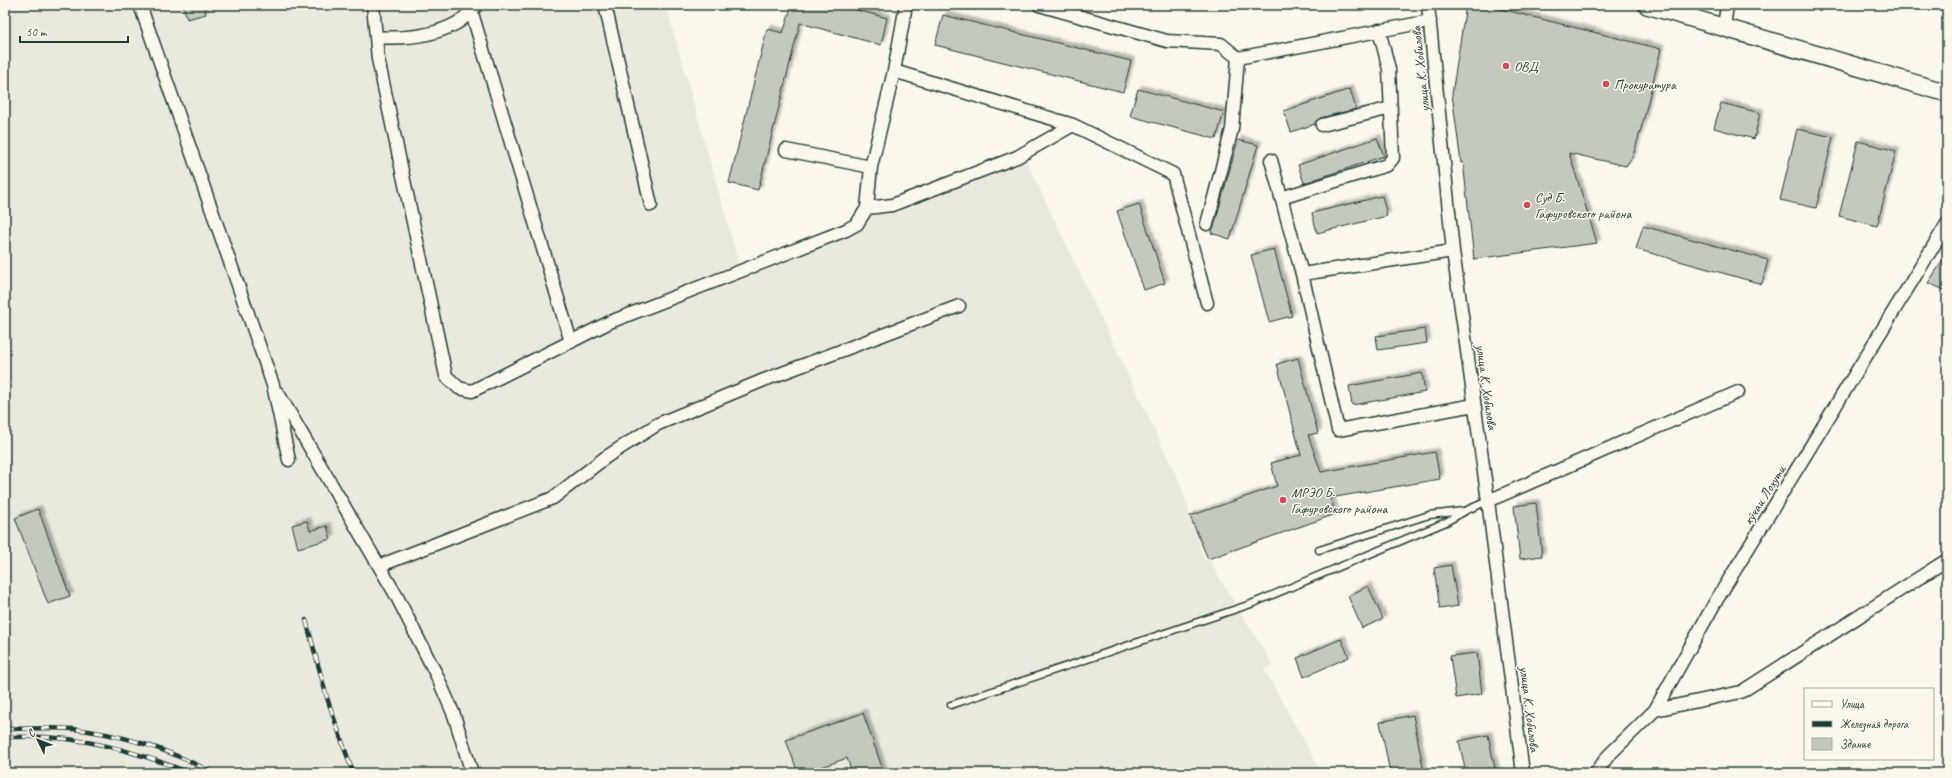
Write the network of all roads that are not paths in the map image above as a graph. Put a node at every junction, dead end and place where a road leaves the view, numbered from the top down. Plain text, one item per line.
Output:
1 (140, 5) edge
2 (373, 5) edge
3 (605, 5) edge
4 (906, 5) edge
5 (1039, 5) edge
6 (1428, 5) edge
7 (1647, 5) edge
8 (1727, 5) edge
9 (474, 8) edge
10 (1430, 21) junction
11 (1724, 27) junction
12 (1379, 30) junction
13 (376, 36) junction
14 (1238, 58) junction
15 (894, 71) junction
16 (1947, 93) edge
17 (1391, 108) junction
18 (1073, 125) junction
19 (1322, 125) dead end
20 (786, 150) dead end
21 (1271, 160) dead end
22 (871, 167) junction
23 (1281, 198) junction
24 (651, 205) dead end
25 (867, 208) junction
26 (1207, 224) dead end
27 (1947, 224) edge
28 (1453, 251) junction
29 (1302, 274) junction
30 (1207, 303) dead end
31 (959, 306) dead end
32 (571, 342) junction
33 (273, 385) junction
34 (1738, 392) dead end
35 (1474, 405) junction
36 (289, 460) dead end
37 (1488, 501) junction
38 (1467, 510) junction
39 (1319, 550) dead end
40 (1947, 560) edge
41 (379, 566) junction
42 (950, 705) dead end
43 (1655, 710) junction
44 (472, 773) edge
45 (1523, 773) edge
46 (1596, 773) edge

1 - 33 street
2 - 13 street
3 - 24 street
4 - 15 street
5 - 14 street
6 - 10 street, улица К. Хобилова
7 - 11 street
8 - 11 street
9 - 13 street
9 - 32 street
10 - 12 street
10 - 28 street, улица К. Хобилова
11 - 16 street
12 - 14 street
12 - 17 street
13 - 32 street
14 - 26 street
15 - 18 street
15 - 22 street
17 - 19 street
17 - 23 street
18 - 25 street
18 - 30 street
20 - 22 street
21 - 23 street
22 - 25 street
23 - 29 street
25 - 32 street
27 - 43 street, кӯчаи Лоҳути
28 - 29 street
28 - 35 street, улица К. Хобилова
29 - 35 street
31 - 41 street
33 - 36 street
33 - 41 street
34 - 37 street
35 - 37 street, улица К. Хобилова
37 - 38 lane
37 - 45 street, улица К. Хобилова
38 - 39 lane
38 - 42 lane
40 - 43 street
41 - 44 street
43 - 46 street, кӯчаи Лоҳути

